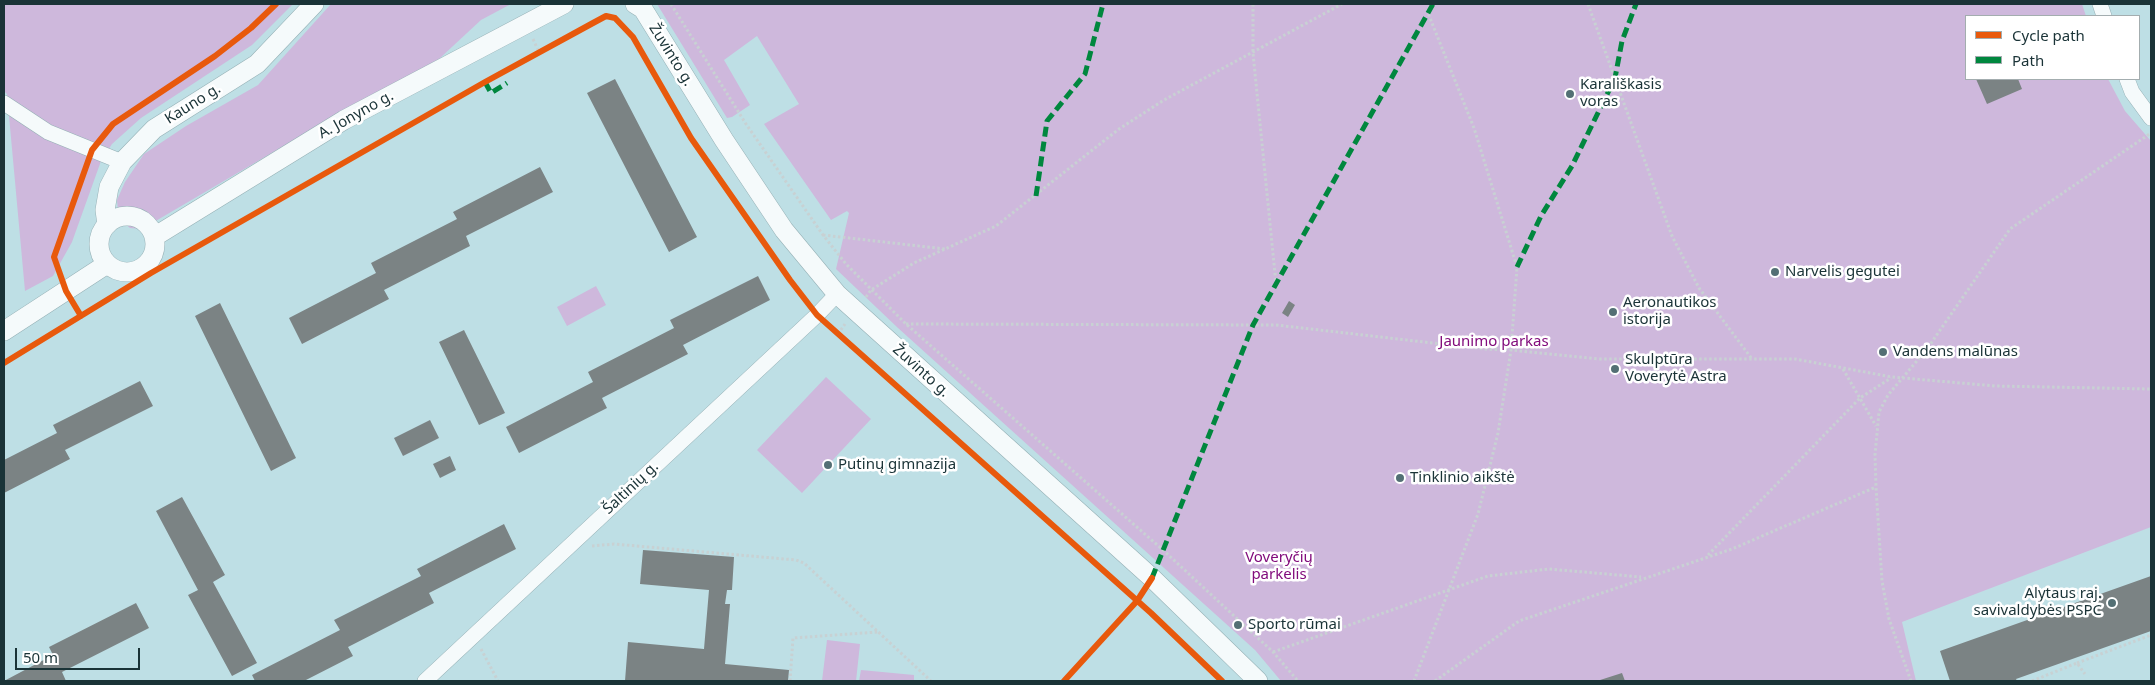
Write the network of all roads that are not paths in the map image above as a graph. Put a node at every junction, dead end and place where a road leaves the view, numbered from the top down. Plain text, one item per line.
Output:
1 (314, 4) edge
2 (564, 4) edge
3 (639, 7) edge
4 (2127, 80) edge
5 (4, 103) edge
6 (2151, 118) edge
7 (122, 162) junction
8 (107, 225) junction
9 (154, 237) junction
10 (107, 264) junction
11 (837, 294) junction
12 (4, 331) edge
13 (425, 681) edge
14 (1258, 681) edge

1 - 7 street, Kauno g.
2 - 9 street, A. Jonyno g.
3 - 11 street, Žuvinto g.
4 - 6 street
5 - 7 street
7 - 8 street, Kauno g.
8 - 9 street
8 - 10 street
9 - 10 street
10 - 12 street
11 - 13 street, Šaltinių g.
11 - 14 street, Žuvinto g.

